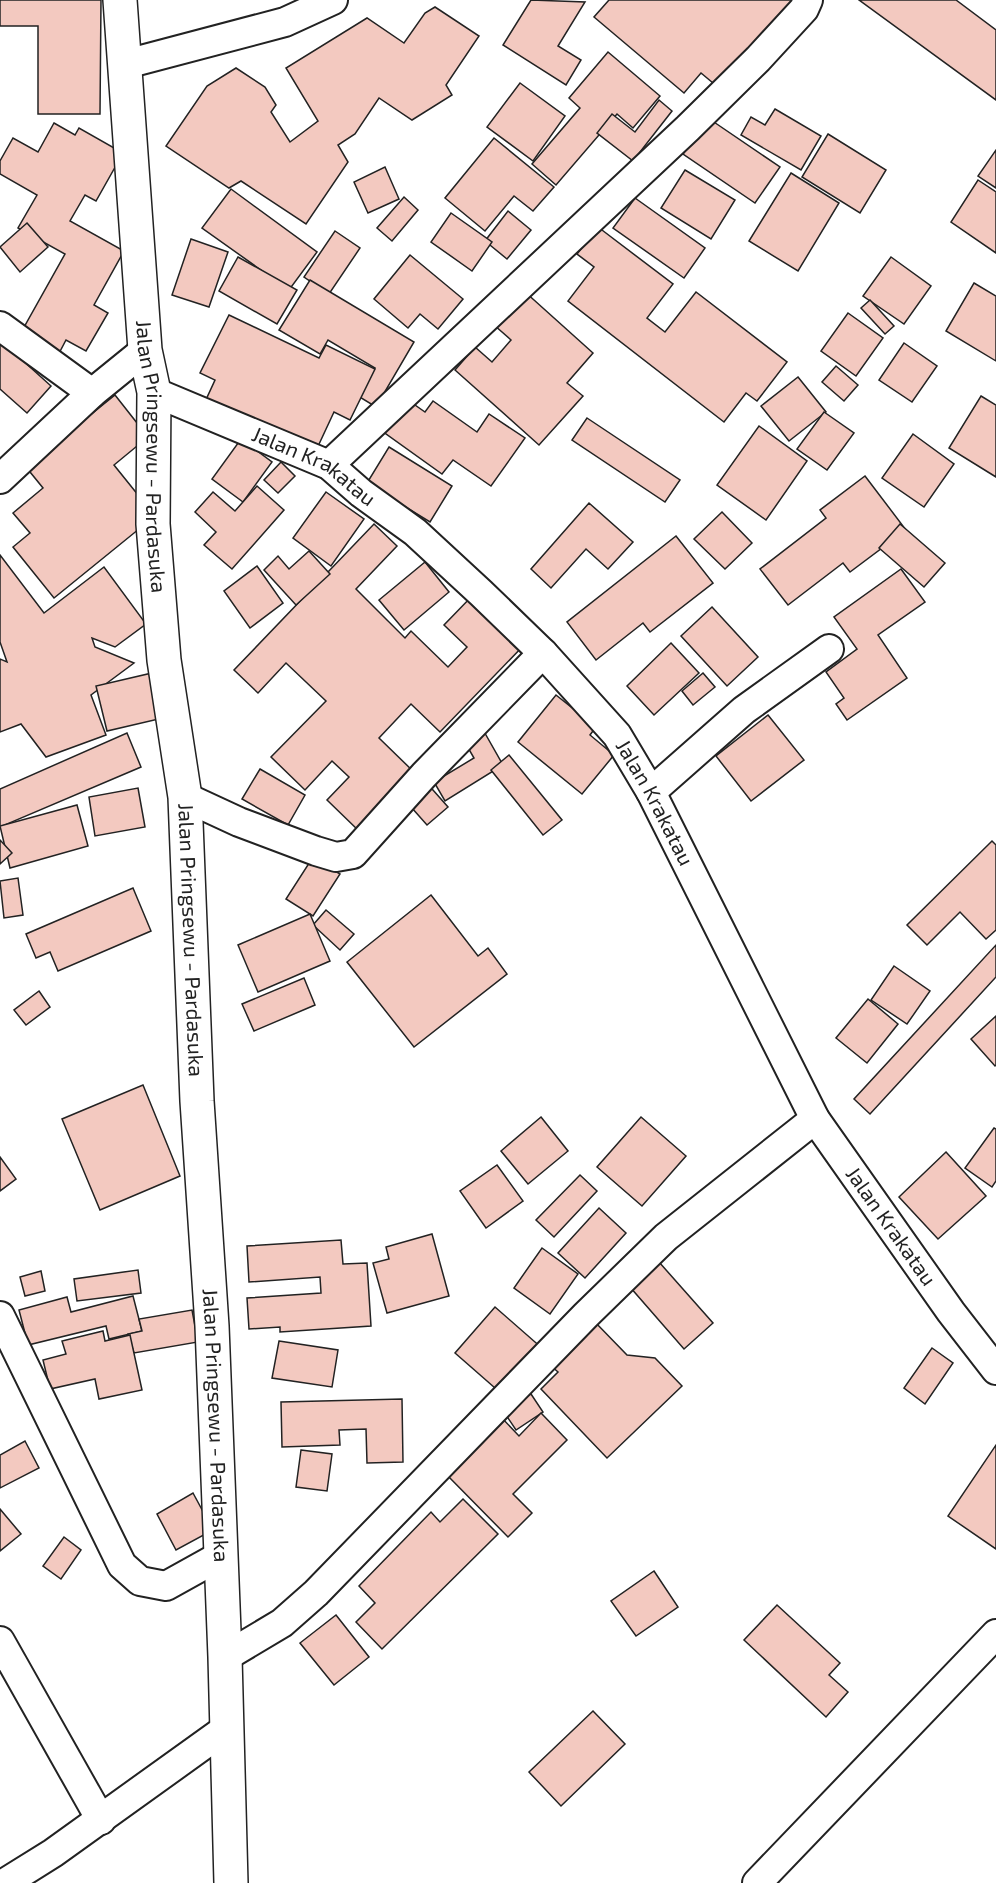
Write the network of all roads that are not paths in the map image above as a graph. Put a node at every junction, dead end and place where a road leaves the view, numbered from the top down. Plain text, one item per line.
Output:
1 (120, 0) edge
2 (333, 0) edge
3 (808, 0) edge
4 (126, 64) junction
5 (0, 326) edge
6 (145, 350) junction
7 (154, 392) junction
8 (92, 393) junction
9 (329, 465) junction
10 (0, 479) edge
11 (829, 649) dead end
12 (543, 653) junction
13 (651, 792) junction
14 (185, 797) junction
15 (815, 1119) junction
16 (0, 1316) edge
17 (996, 1370) edge
18 (220, 1556) junction
19 (996, 1634) edge
20 (0, 1641) edge
21 (225, 1657) junction
22 (9, 1678) edge
23 (227, 1728) junction
24 (101, 1820) junction
25 (5, 1883) edge
26 (231, 1883) edge
27 (757, 1883) edge

1 - 4 main road, Jalan Pringsewu - Pardasuka
2 - 4 street
3 - 9 street
4 - 6 main road, Jalan Pringsewu - Pardasuka
5 - 8 street
6 - 7 main road, Jalan Pringsewu - Pardasuka
6 - 8 street
7 - 9 street, Jalan Krakatau
7 - 14 main road, Jalan Pringsewu - Pardasuka
8 - 10 street
9 - 12 street, Jalan Krakatau
11 - 13 street
12 - 13 street, Jalan Krakatau
12 - 14 street
13 - 15 street, Jalan Krakatau
14 - 18 main road, Jalan Pringsewu - Pardasuka
15 - 17 street, Jalan Krakatau
15 - 21 street
16 - 18 street
18 - 21 main road, Jalan Pringsewu - Pardasuka
19 - 27 street
20 - 22 street
21 - 23 main road, Jalan Pringsewu - Pardasuka
22 - 24 street
23 - 24 street
23 - 26 main road, Jalan Pringsewu - Pardasuka
24 - 25 street

